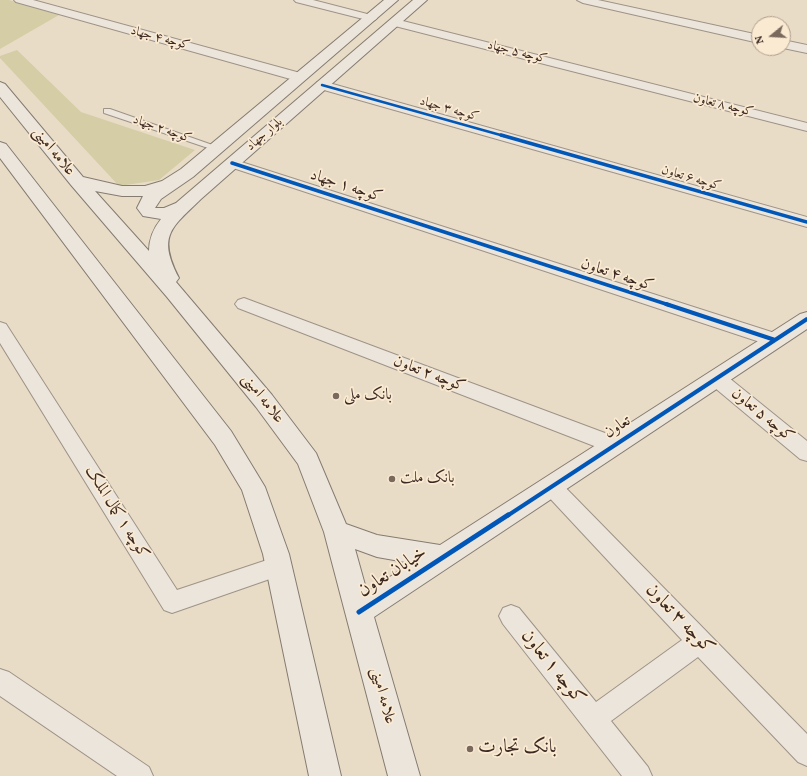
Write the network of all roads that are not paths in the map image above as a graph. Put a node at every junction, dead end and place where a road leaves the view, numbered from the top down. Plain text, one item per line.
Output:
1 (20, 0) edge
2 (300, 0) edge
3 (392, 0) edge
4 (421, 0) edge
5 (583, 0) edge
6 (371, 18) junction
7 (395, 23) junction
8 (751, 37) edge
9 (791, 46) edge
10 (807, 49) edge
11 (299, 77) junction
12 (638, 84) joint
13 (322, 85) junction
14 (0, 87) edge
15 (107, 111) dead end
16 (807, 127) edge
17 (0, 147) edge
18 (217, 148) junction
19 (570, 155) joint
20 (232, 163) junction
21 (77, 181) junction
22 (169, 185) junction
23 (184, 206) junction
24 (807, 222) edge
25 (452, 234) joint
26 (174, 292) junction
27 (244, 304) dead end
28 (807, 319) edge
29 (0, 328) edge
30 (775, 340) junction
31 (716, 378) junction
32 (614, 445) junction
33 (807, 453) edge
34 (552, 486) junction
35 (337, 532) junction
36 (443, 557) junction
37 (279, 566) junction
38 (359, 612) junction
39 (511, 616) dead end
40 (700, 641) junction
41 (0, 681) edge
42 (593, 719) junction
43 (807, 754) edge
44 (140, 776) edge
45 (325, 776) edge
46 (404, 776) edge
47 (639, 776) edge

1 - 11 street, کوچه ۴ جهاد
2 - 6 street
3 - 6 street, بلوار جهاد
4 - 7 street, بلوار جهاد
5 - 8 street
6 - 11 street, بلوار جهاد
7 - 12 street, کوچه ۵ جهاد
7 - 13 street, بلوار جهاد
9 - 10 street
11 - 18 street, بلوار جهاد
12 - 16 street, کوچه ۸ تعاون
13 - 19 street, کوچه ۳ جهاد
13 - 20 street, بلوار جهاد
14 - 21 street, علامه امینی
15 - 18 lane, کوچه ۲ جهاد
17 - 37 street
18 - 22 street, بلوار جهاد
19 - 24 street, کوچه ۶ تعاون
20 - 23 street, بلوار جهاد
20 - 25 street, کوچه ۱ جهاد
21 - 22 street, بلوار جهاد
21 - 26 street, علامه امینی
22 - 23 street
23 - 26 street, بلوار جهاد
25 - 30 street, کوچه ۴ تعاون
26 - 35 street, علامه امینی
27 - 32 street, کوچه ۲ تعاون
28 - 30 street, تعاون
29 - 37 street, کوچه ۱ کمال الملک
30 - 31 street, تعاون
31 - 32 street, تعاون
31 - 33 street, کوچه ۵ تعاون
32 - 34 street, تعاون
34 - 36 street, تعاون
34 - 40 street, کوچه ۳ تعاون
35 - 36 street, خیابان تعاون
35 - 38 street, علامه امینی
36 - 38 street, خیابان تعاون
37 - 45 street
38 - 46 street, علامه امینی
39 - 42 street, کوچه ۱ تعاون
40 - 42 street
40 - 43 street, کوچه ۳ تعاون
41 - 44 street
42 - 47 street, کوچه ۱ تعاون

